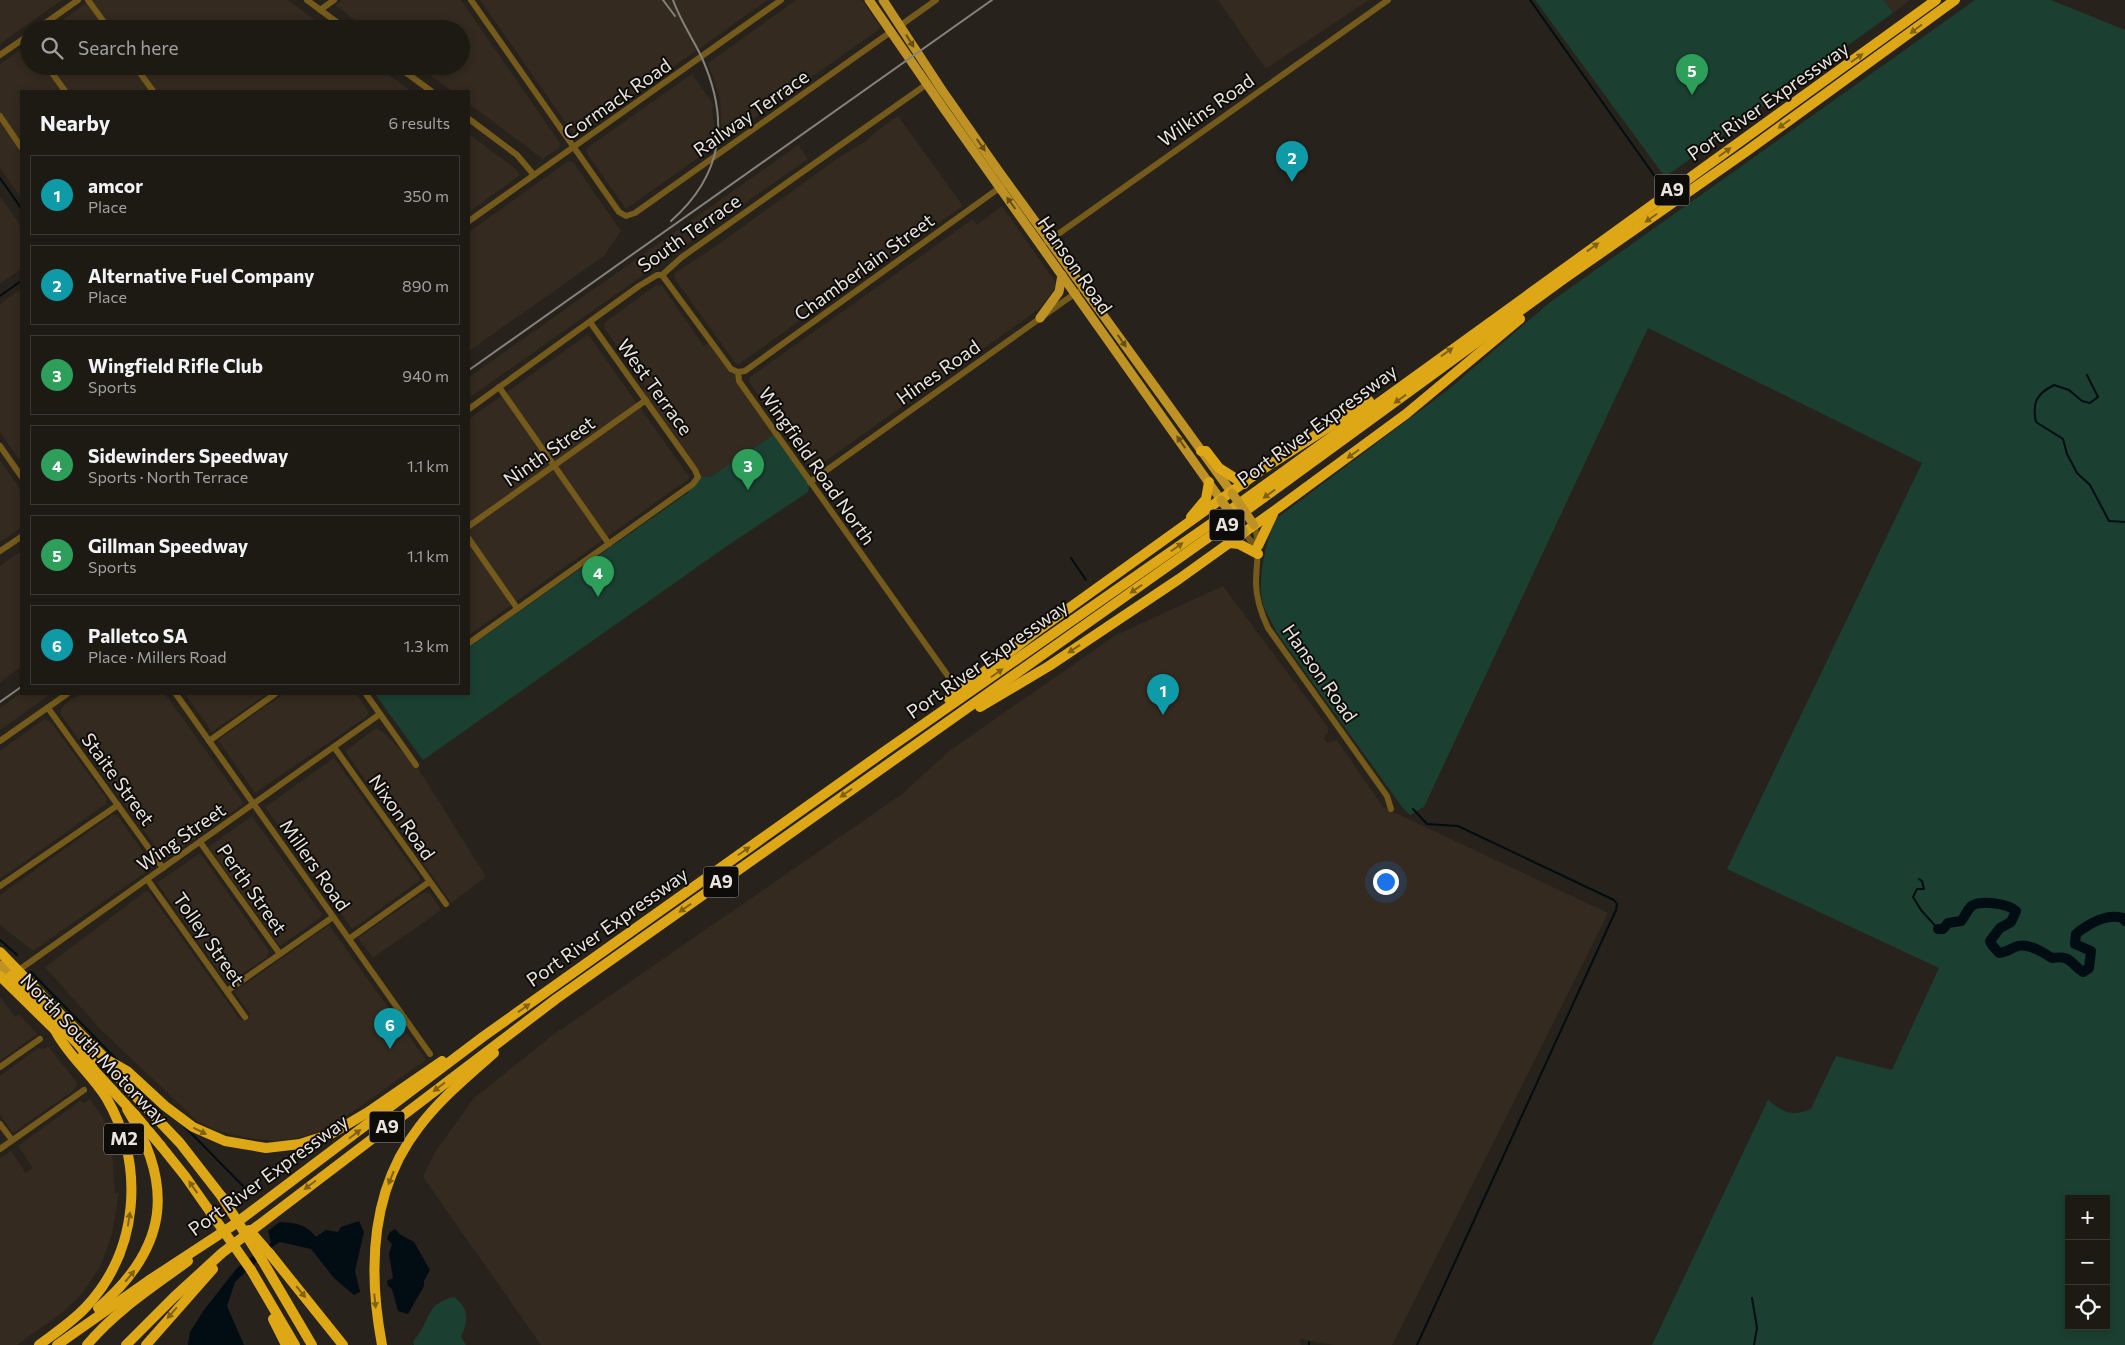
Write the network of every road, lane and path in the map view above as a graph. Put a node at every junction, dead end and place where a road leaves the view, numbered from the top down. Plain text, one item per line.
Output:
1 (78, 0) edge
2 (88, 0) edge
3 (307, 0) edge
4 (334, 0) edge
5 (471, 0) edge
6 (781, 0) edge
7 (870, 0) edge
8 (883, 0) edge
9 (936, 0) edge
10 (1388, 0) edge
11 (1936, 0) edge
12 (1955, 0) edge
13 (320, 10) junction
14 (50, 20) edge
15 (102, 20) edge
16 (334, 20) edge
17 (901, 25) junction
18 (892, 31) junction
19 (20, 42) edge
20 (0, 55) edge
21 (53, 75) edge
22 (141, 75) edge
23 (409, 75) edge
24 (928, 84) junction
25 (64, 90) edge
26 (151, 90) edge
27 (430, 90) edge
28 (942, 90) junction
29 (0, 116) edge
30 (470, 120) edge
31 (20, 146) edge
32 (574, 147) junction
33 (534, 175) junction
34 (1004, 185) junction
35 (470, 220) edge
36 (1046, 243) junction
37 (662, 275) junction
38 (1062, 275) junction
39 (1565, 278) junction
40 (1084, 287) junction
41 (1075, 293) junction
42 (1040, 318) junction
43 (590, 322) junction
44 (738, 372) junction
45 (1407, 381) junction
46 (499, 388) junction
47 (646, 400) junction
48 (470, 408) edge
49 (0, 446) edge
50 (1201, 451) junction
51 (554, 465) junction
52 (20, 475) edge
53 (810, 482) junction
54 (1209, 482) junction
55 (1244, 484) junction
56 (1232, 493) junction
57 (1222, 500) junction
58 (1274, 511) junction
59 (470, 525) edge
60 (1254, 525) junction
61 (1181, 529) junction
62 (1244, 532) junction
63 (20, 538) edge
64 (470, 540) edge
65 (1229, 543) junction
66 (609, 544) junction
67 (1258, 550) junction
68 (0, 551) edge
69 (517, 608) junction
70 (470, 642) edge
71 (948, 676) dead end
72 (66, 695) edge
73 (177, 695) edge
74 (274, 695) edge
75 (367, 695) edge
76 (48, 708) junction
77 (380, 714) junction
78 (209, 740) junction
79 (0, 742) edge
80 (334, 747) junction
81 (885, 751) junction
82 (416, 765) dead end
83 (885, 765) junction
84 (254, 804) junction
85 (118, 805) junction
86 (1390, 808) dead end
87 (200, 842) junction
88 (163, 868) junction
89 (147, 879) junction
90 (429, 882) junction
91 (0, 886) edge
92 (446, 904) dead end
93 (333, 917) junction
94 (349, 939) junction
95 (0, 952) edge
96 (280, 954) junction
97 (0, 965) edge
98 (5, 976) edge
99 (0, 984) edge
100 (227, 991) junction
101 (534, 1016) junction
102 (245, 1017) dead end
103 (54, 1030) junction
104 (484, 1036) junction
105 (40, 1039) dead end
106 (430, 1054) dead end
107 (106, 1059) junction
108 (0, 1067) edge
109 (84, 1090) dead end
110 (0, 1124) edge
111 (12, 1140) junction
112 (0, 1149) edge
113 (232, 1226) junction
114 (241, 1240) junction
115 (266, 1257) junction
116 (251, 1270) junction
117 (39, 1345) edge
118 (56, 1345) edge
119 (87, 1345) edge
120 (126, 1345) edge
121 (146, 1345) edge
122 (286, 1345) edge
123 (295, 1345) edge
124 (312, 1345) edge
125 (343, 1345) edge
126 (382, 1345) edge

1 - 14 street
2 - 15 street
3 - 13 street
4 - 13 street
5 - 32 street
6 - 32 street, Cormack Road
7 - 18 main road, Hanson Road
8 - 17 main road, Hanson Road
9 - 17 street
10 - 36 street, Wilkins Road
45 -> 11 highway, Port River Expressway / A9
12 -> 39 highway, Port River Expressway / A9
13 - 16 street
17 -> 28 main road, Hanson Road
18 - 24 main road, Hanson Road
18 - 32 street, Railway Terrace
19 - 20 street
21 - 25 street
22 - 26 street
23 - 27 street
24 - 28 main road
24 - 34 main road, Hanson Road
24 - 37 street, South Terrace
28 -> 34 main road, Hanson Road
29 - 31 street
30 - 33 street
32 - 33 street, Cormack Road
33 - 35 street, Cormack Road
34 - 36 main road, Hanson Road
34 - 44 street, Chamberlain Street
36 - 38 main road, Hanson Road
36 - 40 main road, Hanson Road
37 - 43 street, South Terrace
37 - 44 street, Wingfield Road North
38 - 41 main road, Hanson Road
38 - 42 main road
39 -> 58 highway
39 -> 83 highway, Port River Expressway / A9
40 - 41 street, Hines Road
40 -> 50 main road, Hanson Road
41 - 42 street, Hines Road
54 -> 41 main road, Hanson Road
42 - 53 street, Hines Road
43 - 46 street, South Terrace
43 - 47 street, West Terrace
44 - 53 street, Wingfield Road North
45 - 55 highway
81 -> 45 highway, Port River Expressway / A9
46 - 48 street, South Terrace
46 - 51 street
47 - 51 street, Ninth Street
47 - 66 street, West Terrace
49 - 52 street
50 - 55 highway
50 - 56 main road, Hanson Road
51 - 59 street, Ninth Street
51 - 66 street
53 - 71 street, Wingfield Road North
54 - 57 main road, Hanson Road
54 - 61 highway
55 - 56 highway
56 - 57 highway
56 - 60 main road, Hanson Road, bridge
57 - 61 highway
57 - 62 main road, Hanson Road, bridge
58 - 60 highway
58 - 67 highway
60 - 62 highway
60 - 67 street, Hanson Road
61 - 81 highway
62 - 65 highway
62 - 67 street, Hanson Road
63 - 68 street
64 - 69 street
65 - 67 highway
65 -> 83 highway
66 - 69 street
67 - 86 street, Hanson Road
69 - 70 street
72 - 76 street
73 - 78 street, Millers Road
74 - 78 street
75 - 77 street
76 - 79 street
76 - 85 street, Staite Street
77 - 80 street, Wing Street
77 - 82 street
78 - 84 street, Millers Road
80 - 84 street, Wing Street
80 - 90 street, Nixon Road
104 -> 81 highway, Port River Expressway / A9
83 -> 101 highway, Port River Expressway / A9
84 - 87 street, Wing Street
84 - 93 street, Millers Road
85 - 88 street, Staite Street
85 - 91 street
87 - 88 street, Wing Street
87 - 96 street, Perth Street
88 - 89 street, Wing Street
89 - 98 street, Wing Street
89 - 100 street, Tolley Street
90 - 92 street, Nixon Road
90 - 94 street
93 - 94 street, Millers Road
93 - 96 street
94 - 106 street, Millers Road
95 - 107 highway, North South Motorway / M2, bridge
96 - 100 street
97 - 98 main road
98 - 99 street, Wing Street
98 - 103 highway, North South Motorway / M2, bridge
118 -> 98 highway
100 - 102 street, Tolley Street
101 -> 114 highway, Port River Expressway / A9
101 -> 126 highway
116 -> 103 highway, North South Motorway / M2, bridge
117 -> 103 highway, M2
107 -> 104 highway
113 -> 104 highway, Port River Expressway / A9
105 - 108 street
107 - 115 highway, North South Motorway / M2, bridge
109 - 111 street
110 - 111 street
111 - 112 street
113 - 118 highway, Port River Expressway / A9
113 - 119 highway
114 - 120 highway, Port River Expressway / A9
114 -> 121 highway
115 - 124 highway, M2
115 -> 125 highway
116 - 122 highway
116 - 123 highway, M2

